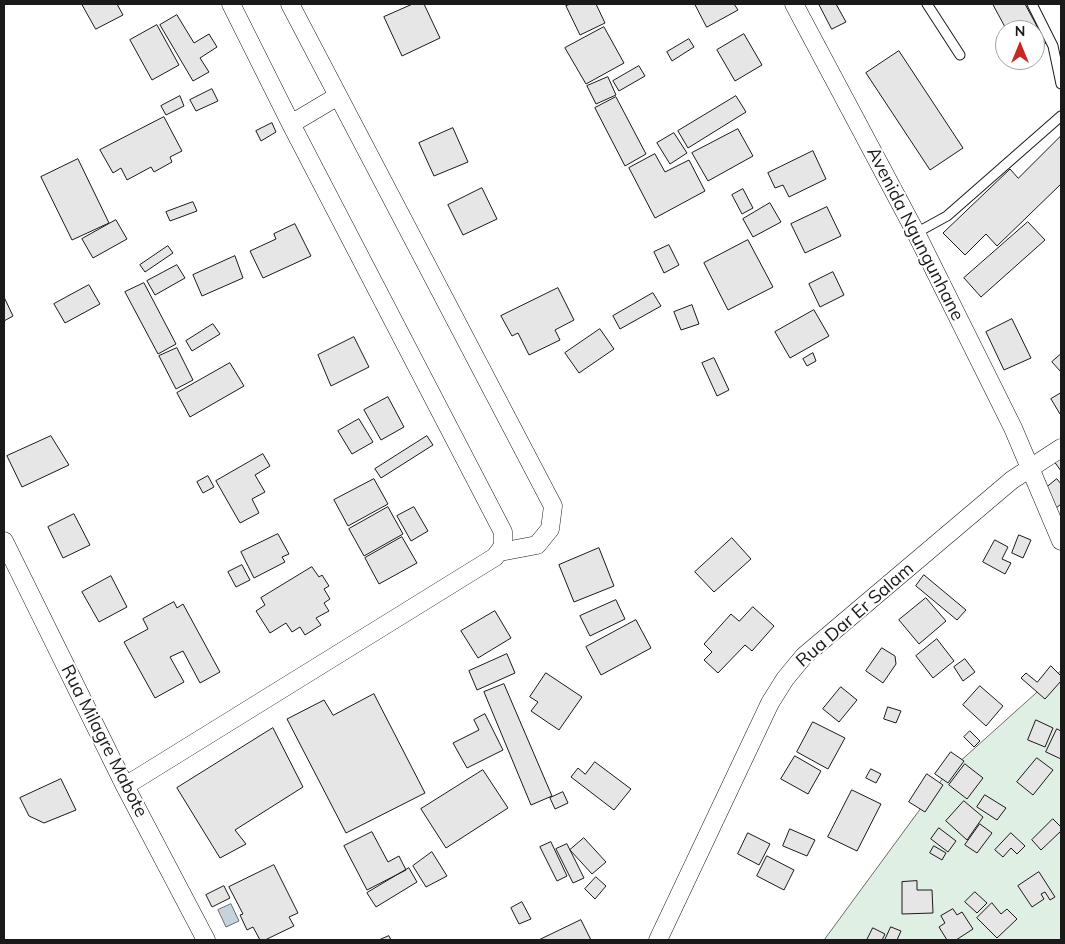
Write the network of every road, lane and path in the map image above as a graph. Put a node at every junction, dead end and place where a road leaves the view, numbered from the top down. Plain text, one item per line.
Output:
1 (231, 4) edge
2 (290, 4) edge
3 (794, 4) edge
4 (927, 4) edge
5 (1032, 4) edge
6 (960, 55) dead end
7 (1061, 84) edge
8 (338, 96) junction
9 (1061, 116) edge
10 (291, 124) junction
11 (916, 234) junction
12 (1061, 448) edge
13 (1028, 468) junction
14 (4, 541) edge
15 (1061, 541) edge
16 (500, 552) junction
17 (126, 786) junction
18 (206, 940) edge
19 (658, 940) edge

1 - 10 street
2 - 8 street
3 - 11 street, Avenida Ngungunhane
4 - 6 lane
5 - 7 lane
8 - 10 street
8 - 16 street
9 - 11 lane
10 - 16 street
11 - 13 street, Avenida Ngungunhane
12 - 13 street, Rua Dar Er Salam
13 - 15 street, Avenida Ngungunhane
13 - 19 street, Rua Dar Er Salam
14 - 17 street, Rua Milagre Mabote
16 - 17 street
17 - 18 street, Rua Milagre Mabote

